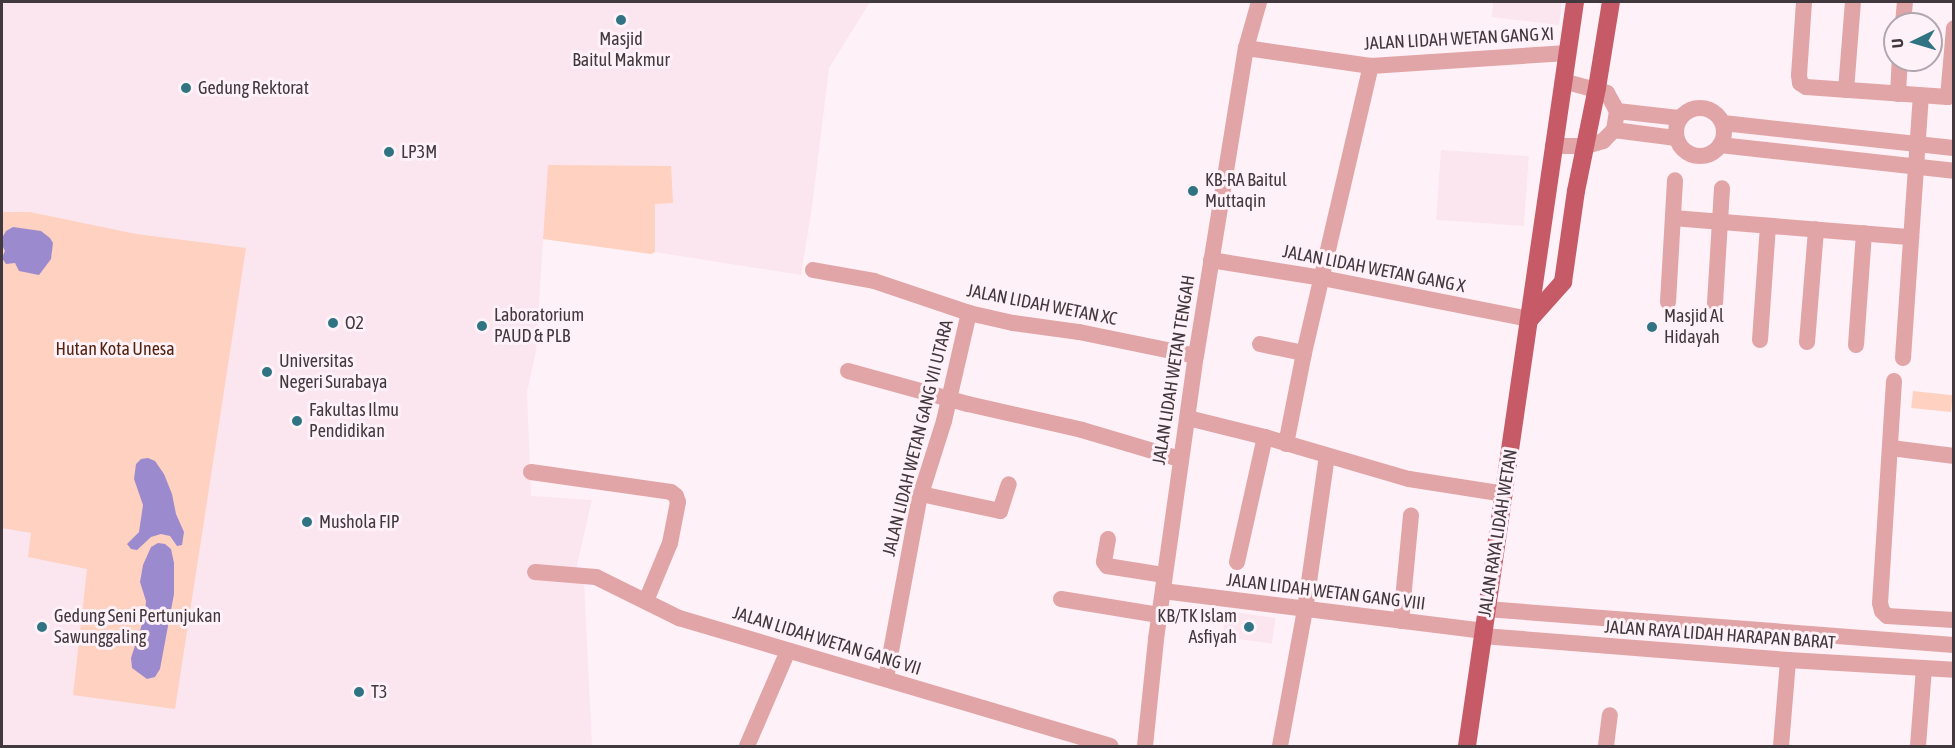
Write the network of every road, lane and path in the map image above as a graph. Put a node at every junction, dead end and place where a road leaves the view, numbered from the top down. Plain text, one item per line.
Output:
1 (1259, 2) edge
2 (1575, 2) edge
3 (1611, 2) edge
4 (1804, 2) edge
5 (1853, 2) edge
6 (1953, 28) edge
7 (1246, 48) junction
8 (1568, 53) junction
9 (1371, 66) junction
10 (1899, 72) edge
11 (1563, 81) junction
12 (1597, 88) junction
13 (1846, 90) junction
14 (1898, 94) junction
15 (1921, 96) junction
16 (1617, 111) junction
17 (1678, 118) junction
18 (1723, 123) junction
19 (1614, 130) junction
20 (1676, 138) junction
21 (1720, 145) junction
22 (1918, 145) junction
23 (1553, 146) junction
24 (1587, 146) junction
25 (1953, 148) edge
26 (1917, 168) junction
27 (1953, 171) edge
28 (1675, 180) dead end
29 (1722, 188) dead end
30 (1673, 218) junction
31 (1720, 222) junction
32 (1768, 226) junction
33 (1816, 230) junction
34 (1864, 233) junction
35 (1911, 237) junction
36 (1211, 260) junction
37 (813, 270) dead end
38 (1322, 278) junction
39 (1668, 302) dead end
40 (1715, 303) dead end
41 (969, 313) junction
42 (1530, 319) junction
43 (1760, 340) dead end
44 (1807, 342) dead end
45 (1260, 344) dead end
46 (1856, 345) dead end
47 (1304, 353) junction
48 (1196, 356) junction
49 (1903, 358) dead end
50 (848, 371) dead end
51 (1894, 381) dead end
52 (949, 399) junction
53 (1188, 418) junction
54 (1265, 437) junction
55 (1287, 444) junction
56 (1891, 448) junction
57 (1328, 456) junction
58 (1953, 456) edge
59 (1180, 459) junction
60 (531, 472) dead end
61 (1009, 484) dead end
62 (921, 494) junction
63 (1504, 494) junction
64 (1412, 514) dead end
65 (1108, 539) dead end
66 (1237, 562) dead end
67 (535, 572) dead end
68 (1164, 583) junction
69 (1061, 599) dead end
70 (646, 601) junction
71 (1486, 609) junction
72 (1305, 610) junction
73 (1524, 612) junction
74 (1160, 615) junction
75 (1953, 620) edge
76 (1401, 621) junction
77 (1713, 627) junction
78 (1735, 630) junction
79 (1483, 633) junction
80 (1521, 639) junction
81 (1953, 645) edge
82 (788, 651) junction
83 (1712, 654) junction
84 (1734, 656) junction
85 (1788, 660) junction
86 (1924, 668) junction
87 (1953, 670) edge
88 (886, 678) junction
89 (1610, 715) dead end
90 (747, 747) edge
91 (1110, 747) edge
92 (1145, 747) edge
93 (1280, 747) edge
94 (1467, 747) edge
95 (1606, 747) edge
96 (1781, 747) edge
97 (1918, 747) edge

1 - 7 street, JALAN LIDAH WETAN TENGAH
2 - 8 main road, JALAN RAYA LIDAH WETAN
3 - 12 main road
4 - 13 street
5 - 13 street
6 - 15 street
7 - 9 street, JALAN LIDAH WETAN GANG XI
7 - 36 street, JALAN LIDAH WETAN TENGAH
8 - 9 street, JALAN LIDAH WETAN GANG XI
8 - 11 main road, JALAN RAYA LIDAH WETAN
9 - 38 street
10 - 14 street
11 - 12 street
11 - 23 main road, JALAN RAYA LIDAH WETAN
12 - 16 street
12 - 24 main road
13 - 14 street
14 - 15 street
15 - 22 street
16 - 17 street
16 - 19 street
17 - 18 street
17 - 20 street
18 - 21 street
18 - 22 street
19 - 20 street
19 - 24 street
20 - 21 street
21 - 26 street
22 - 25 street
22 - 26 street
23 - 24 street
23 - 42 main road, JALAN RAYA LIDAH WETAN
24 - 42 main road
26 - 27 street
26 - 35 street
28 - 30 street
29 - 31 street
30 - 31 street
30 - 39 street
31 - 32 street
31 - 40 street
32 - 33 street
32 - 43 street
33 - 34 street
33 - 44 street
34 - 35 street
34 - 46 street
35 - 49 street
36 - 38 street, JALAN LIDAH WETAN GANG X
36 - 48 street, JALAN LIDAH WETAN TENGAH
37 - 41 street, JALAN LIDAH WETAN XC
38 - 42 street, JALAN LIDAH WETAN GANG X
38 - 47 street
41 - 48 street, JALAN LIDAH WETAN XC
41 - 52 street, JALAN LIDAH WETAN GANG VII UTARA
42 - 63 main road, JALAN RAYA LIDAH WETAN
45 - 47 street
47 - 55 street
48 - 53 street, JALAN LIDAH WETAN TENGAH
50 - 52 street
51 - 56 street
52 - 59 street
52 - 62 street, JALAN LIDAH WETAN GANG VII UTARA
53 - 54 street
53 - 59 street, JALAN LIDAH WETAN TENGAH
54 - 55 street
54 - 66 street
55 - 57 street
56 - 58 street
56 - 75 street
57 - 63 street
57 - 72 street
59 - 68 street, JALAN LIDAH WETAN TENGAH
60 - 70 street
61 - 62 street
62 - 88 street, JALAN LIDAH WETAN GANG VII UTARA
63 - 71 main road, JALAN RAYA LIDAH WETAN
64 - 76 street
65 - 68 street, JALAN LIDAH WETAN GANG VIII
67 - 70 street, JALAN LIDAH WETAN GANG VII
68 - 72 street, JALAN LIDAH WETAN GANG VIII
68 - 74 street, JALAN LIDAH WETAN TENGAH
69 - 74 street
70 - 82 street, JALAN LIDAH WETAN GANG VII
71 - 73 street, JALAN RAYA LIDAH HARAPAN BARAT
71 - 79 main road, JALAN RAYA LIDAH WETAN
72 - 76 street, JALAN LIDAH WETAN GANG VIII
72 - 93 street
73 - 77 street, JALAN RAYA LIDAH HARAPAN BARAT
73 - 80 street
74 - 92 street, JALAN LIDAH WETAN TENGAH
76 - 79 street, JALAN LIDAH WETAN GANG VIII
77 - 78 street, JALAN RAYA LIDAH HARAPAN BARAT
77 - 83 street
78 - 81 street, JALAN RAYA LIDAH HARAPAN BARAT
78 - 84 street
79 - 80 street, JALAN RAYA LIDAH HARAPAN BARAT
79 - 94 main road, JALAN RAYA LIDAH WETAN
80 - 83 street, JALAN RAYA LIDAH HARAPAN BARAT
82 - 88 street, JALAN LIDAH WETAN GANG VII
82 - 90 street
83 - 84 street, JALAN RAYA LIDAH HARAPAN BARAT
84 - 85 street, JALAN RAYA LIDAH HARAPAN BARAT
85 - 86 street, JALAN RAYA LIDAH HARAPAN BARAT
85 - 96 street
86 - 87 street, JALAN RAYA LIDAH HARAPAN BARAT
86 - 97 street
88 - 91 street, JALAN LIDAH WETAN GANG VII
89 - 95 street

